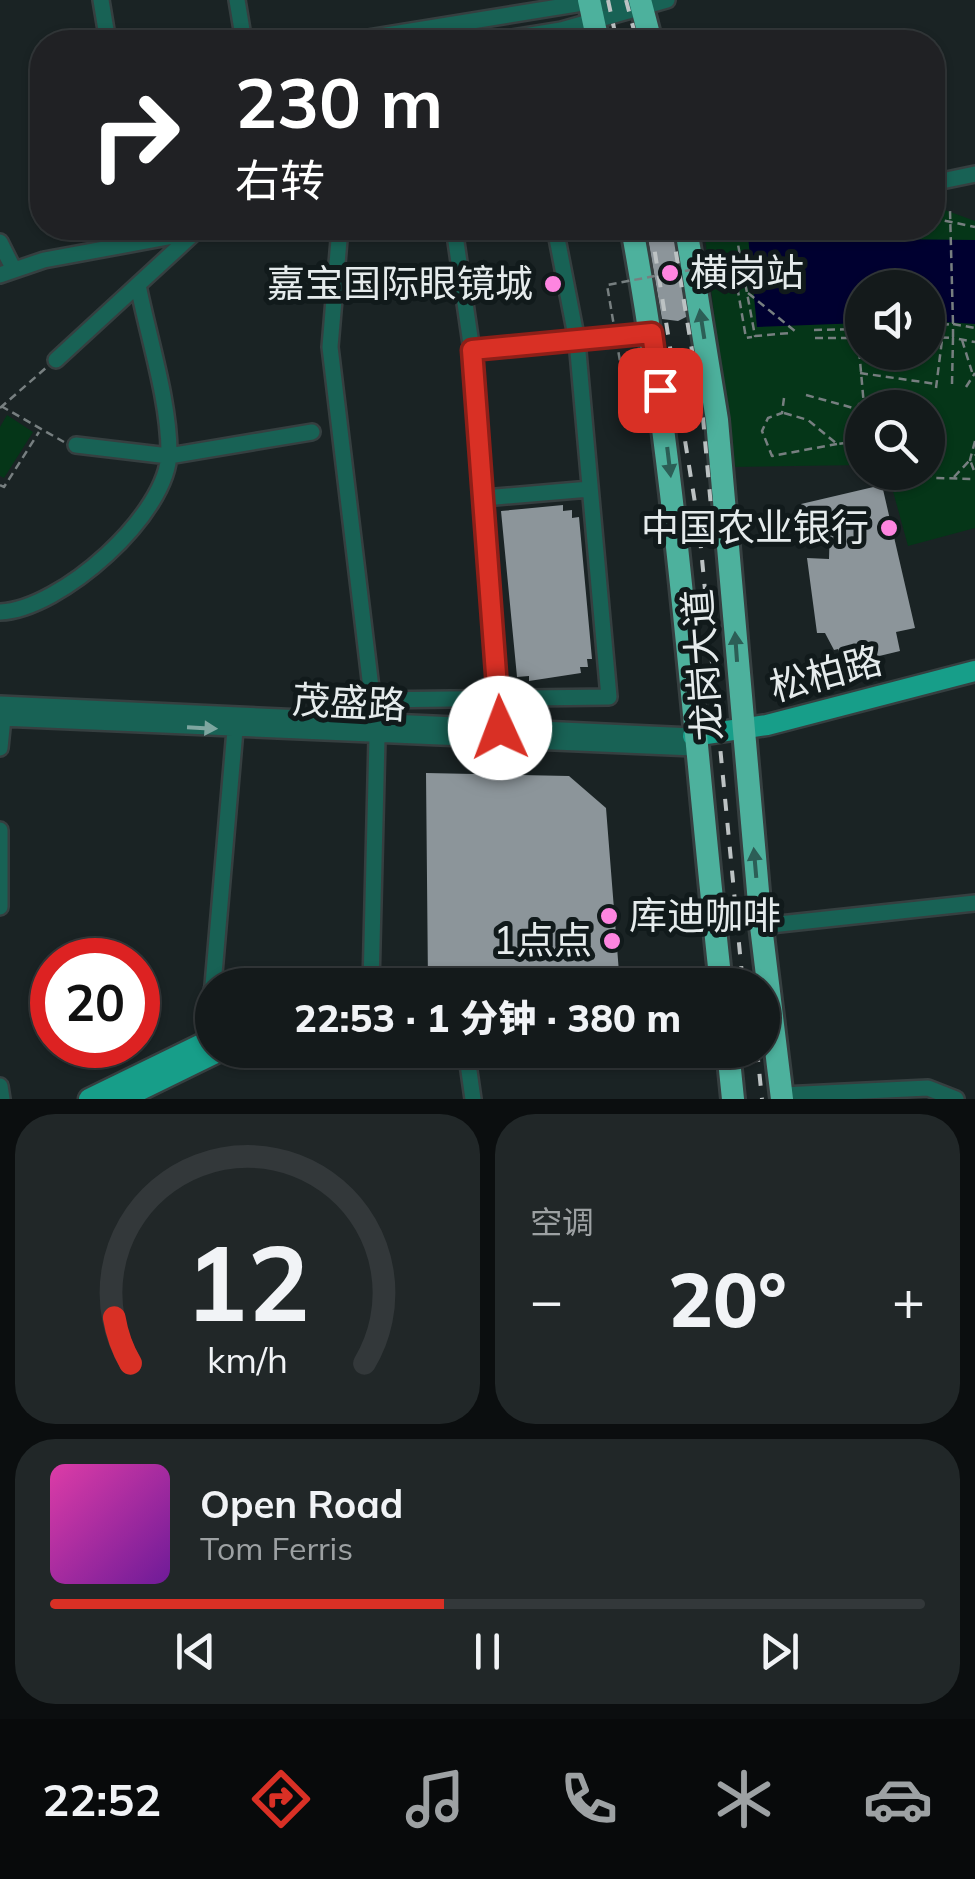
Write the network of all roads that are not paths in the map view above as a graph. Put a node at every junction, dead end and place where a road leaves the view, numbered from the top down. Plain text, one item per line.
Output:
1 (101, 0) edge
2 (237, 0) edge
3 (667, 0) edge
4 (641, 2) edge
5 (593, 17) edge
6 (106, 30) edge
7 (242, 30) edge
8 (462, 30) edge
9 (538, 30) edge
10 (648, 30) edge
11 (975, 174) edge
12 (945, 180) edge
13 (147, 240) edge
14 (187, 240) edge
15 (339, 240) edge
16 (456, 240) edge
17 (557, 240) edge
18 (634, 240) edge
19 (706, 240) edge
20 (0, 242) edge
21 (7, 272) edge
22 (138, 285) junction
23 (652, 333) junction
24 (577, 341) junction
25 (472, 350) junction
26 (56, 360) road end
27 (312, 432) dead end
28 (76, 446) dead end
29 (169, 456) junction
30 (590, 489) junction
31 (484, 498) junction
32 (0, 612) edge
33 (975, 671) edge
34 (975, 685) edge
35 (373, 700) junction
36 (500, 700) junction
37 (1, 713) edge
38 (500, 728) junction
39 (235, 730) junction
40 (376, 730) junction
41 (744, 737) junction
42 (694, 742) junction
43 (0, 748) edge
44 (0, 830) edge
45 (975, 903) edge
46 (0, 906) edge
47 (761, 926) junction
48 (215, 968) edge
49 (371, 968) edge
50 (719, 968) edge
51 (195, 1055) edge
52 (195, 1057) edge
53 (469, 1068) edge
54 (730, 1068) edge
55 (0, 1086) edge
56 (782, 1097) edge
57 (2, 1099) edge
58 (89, 1099) edge
59 (122, 1099) edge
60 (473, 1099) edge
61 (733, 1099) edge
62 (956, 1099) edge

1 - 6 street
2 - 7 street
3 - 4 street
4 - 5 street
4 - 10 highway
5 - 8 street
5 - 9 street
11 - 12 street
13 - 21 street
14 - 22 street
15 - 35 street
16 - 25 street
17 - 24 street
18 - 23 highway, 龙岗大道
41 -> 19 highway, 龙岗大道
20 - 21 street
22 - 26 street
22 - 29 street
23 - 24 street
23 -> 42 highway, 龙岗大道
24 - 25 street
24 - 30 street
25 - 31 street
27 - 29 street
28 - 29 street
29 - 32 street
30 - 31 street
30 - 36 street
31 - 36 street
33 - 41 main road, 松柏路
34 - 41 main road, 松柏路
35 - 36 street
35 - 40 street
36 - 38 street
37 -> 39 street, 茂盛路
37 - 40 street, 茂盛路
37 - 43 street
38 - 40 street, 茂盛路
38 - 42 street, 茂盛路
39 - 40 street, 茂盛路
39 - 48 street
40 - 42 street, 茂盛路
40 - 49 street
41 - 42 main road, 松柏路
47 -> 41 highway, 龙岗大道
42 - 50 highway, 龙岗大道
44 - 46 street
45 - 47 street
47 - 56 highway, 龙岗大道
51 - 58 main road
52 - 59 main road
53 - 60 street
54 - 61 highway
55 - 57 street
56 - 62 street

